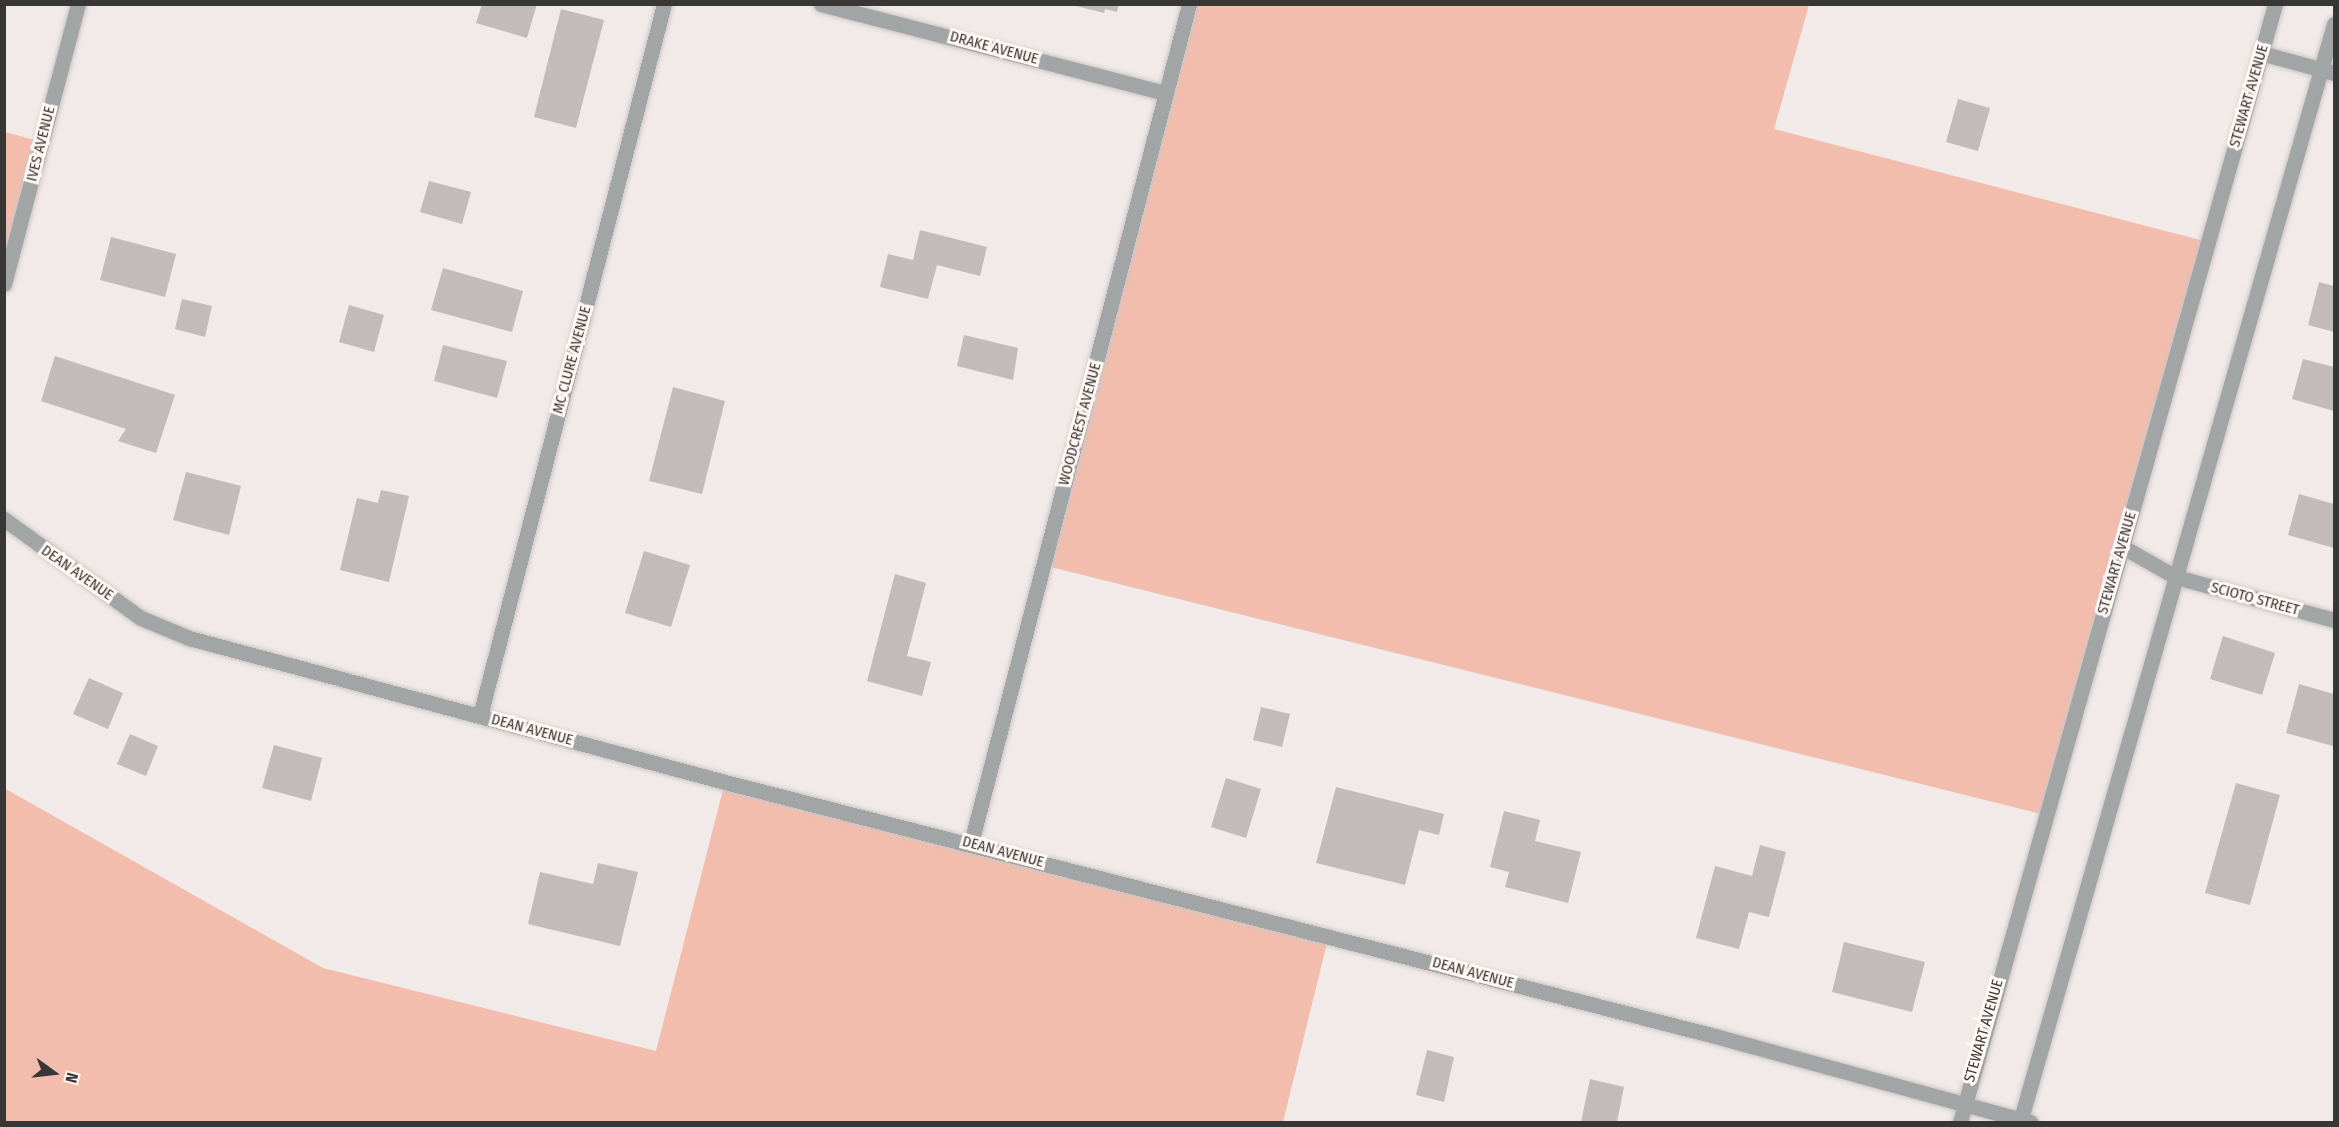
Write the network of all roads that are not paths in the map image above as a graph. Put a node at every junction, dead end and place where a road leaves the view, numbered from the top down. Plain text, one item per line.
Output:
1 (78, 4) edge
2 (664, 4) edge
3 (821, 4) edge
4 (1189, 4) edge
5 (2275, 4) edge
6 (2334, 24) edge
7 (2261, 53) junction
8 (2328, 71) edge
9 (1166, 93) junction
10 (4, 284) edge
11 (4, 519) edge
12 (2121, 546) junction
13 (2176, 577) junction
14 (2334, 620) edge
15 (480, 716) junction
16 (971, 843) junction
17 (1964, 1103) junction
18 (1960, 1122) edge
19 (2023, 1122) edge

1 - 10 street, IVES AVENUE
2 - 15 street, MC CLURE AVENUE
3 - 9 street, DRAKE AVENUE
4 - 9 street, WOODCREST AVENUE
5 - 7 street, STEWART AVENUE
6 - 8 street
7 - 8 street
7 - 12 street, STEWART AVENUE
8 - 13 street
9 - 16 street, WOODCREST AVENUE
11 - 15 street, DEAN AVENUE
12 - 13 street, SCIOTO STREET
12 - 17 street, STEWART AVENUE
13 - 14 street, SCIOTO STREET
13 - 19 street
15 - 16 street, DEAN AVENUE
16 - 17 street, DEAN AVENUE
17 - 18 street, STEWART AVENUE
17 - 19 street, DEAN AVENUE

